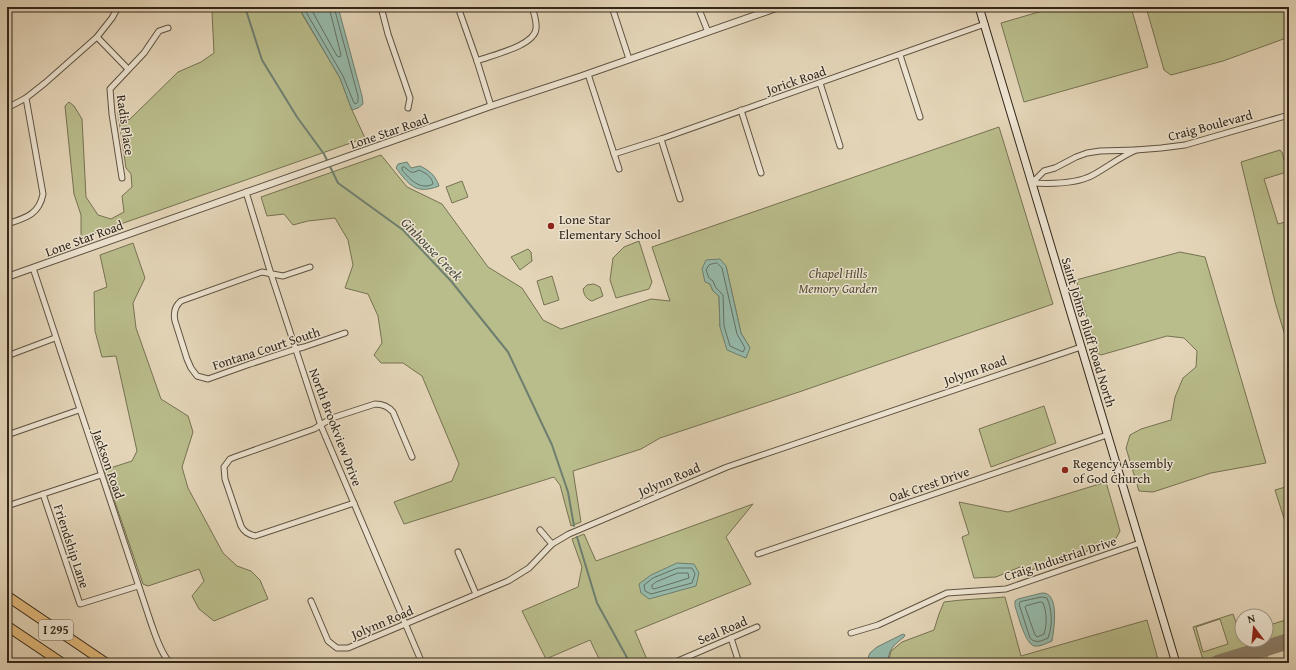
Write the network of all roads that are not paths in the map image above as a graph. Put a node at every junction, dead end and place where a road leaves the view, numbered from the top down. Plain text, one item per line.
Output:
1 (118, 7) edge
2 (381, 7) edge
3 (458, 7) edge
4 (532, 7) edge
5 (612, 7) edge
6 (698, 7) edge
7 (779, 7) edge
8 (979, 7) edge
9 (766, 9) edge
10 (984, 24) junction
11 (168, 28) dead end
12 (708, 32) junction
13 (97, 37) junction
14 (900, 55) junction
15 (629, 60) junction
16 (477, 61) junction
17 (128, 69) junction
18 (588, 74) junction
19 (820, 83) junction
20 (26, 98) junction
21 (492, 106) junction
22 (7, 108) edge
23 (408, 108) dead end
24 (741, 110) junction
25 (1289, 115) edge
26 (920, 117) dead end
27 (661, 138) junction
28 (840, 146) dead end
29 (1136, 150) junction
30 (614, 154) junction
31 (619, 169) dead end
32 (761, 173) dead end
33 (122, 178) dead end
34 (1032, 183) junction
35 (246, 192) junction
36 (680, 199) dead end
37 (7, 224) edge
38 (310, 267) dead end
39 (33, 268) junction
40 (271, 274) junction
41 (7, 277) edge
42 (345, 333) dead end
43 (55, 338) junction
44 (1081, 347) junction
45 (296, 349) junction
46 (7, 356) edge
47 (79, 410) junction
48 (321, 426) junction
49 (7, 435) edge
50 (1107, 435) junction
51 (412, 457) dead end
52 (101, 475) junction
53 (43, 494) junction
54 (354, 503) junction
55 (7, 506) edge
56 (540, 530) dead end
57 (1140, 543) junction
58 (552, 544) junction
59 (458, 552) dead end
60 (758, 554) dead end
61 (138, 586) junction
62 (476, 594) junction
63 (7, 596) edge
64 (311, 601) dead end
65 (406, 624) junction
66 (7, 626) edge
67 (757, 627) dead end
68 (851, 633) dead end
69 (731, 638) junction
70 (62, 663) edge
71 (106, 663) edge
72 (171, 663) edge
73 (422, 663) edge
74 (673, 663) edge
75 (740, 663) edge
76 (1176, 663) edge

1 - 13 street
2 - 23 street
3 - 16 street
4 - 16 street
5 - 15 street
6 - 12 street
7 - 9 street, Lone Star Road
8 - 10 main road, Saint Johns Bluff Road North
9 - 12 street, Lone Star Road
10 - 14 street, Jorick Road
10 - 34 main road, Saint Johns Bluff Road North
11 - 17 street, Radis Place
12 - 15 street, Lone Star Road
13 - 17 street
13 - 20 street
14 - 19 street, Jorick Road
14 - 26 street
15 - 18 street, Lone Star Road
16 - 21 street
17 - 33 street, Radis Place
18 - 21 street, Lone Star Road
18 - 30 street
19 - 24 street, Jorick Road
19 - 28 street
20 - 22 street
20 - 37 street
21 - 35 street, Lone Star Road
24 - 27 street, Jorick Road
24 - 32 street
25 - 29 street, Craig Boulevard
27 - 30 street, Jorick Road
27 - 36 street
29 - 34 street, Craig Boulevard
29 - 34 street, Craig Boulevard
30 - 31 street
34 - 44 main road, Saint Johns Bluff Road North
35 - 39 street, Lone Star Road
35 - 40 street, North Brookview Drive
38 - 40 street
39 - 41 street, Lone Star Road
39 - 43 street, Jackson Road
40 - 45 street, North Brookview Drive
40 - 45 street, Fontana Court South
42 - 45 street, Fontana Court South
43 - 46 street
43 - 47 street, Jackson Road
44 - 50 main road, Saint Johns Bluff Road North
44 - 58 street, Jolynn Road
45 - 48 street, North Brookview Drive
47 - 49 street
47 - 52 street, Jackson Road
48 - 51 street
48 - 54 street, North Brookview Drive
48 - 54 street
50 - 57 main road, Saint Johns Bluff Road North
50 - 60 street, Oak Crest Drive
52 - 53 street
52 - 61 street, Jackson Road
53 - 55 street
53 - 61 street, Friendship Lane
54 - 65 street, North Brookview Drive
56 - 58 street
57 - 68 street, Craig Industrial Drive
57 - 76 main road, Saint Johns Bluff Road North
58 - 62 street, Jolynn Road
59 - 62 street
61 - 72 street, Jackson Road
62 - 65 street, Jolynn Road
63 - 71 highway, I 295
64 - 65 street, Jolynn Road
65 - 73 street, North Brookview Drive
66 - 70 highway, I 295
67 - 69 street, Seal Road
69 - 74 street, Seal Road
69 - 75 street

